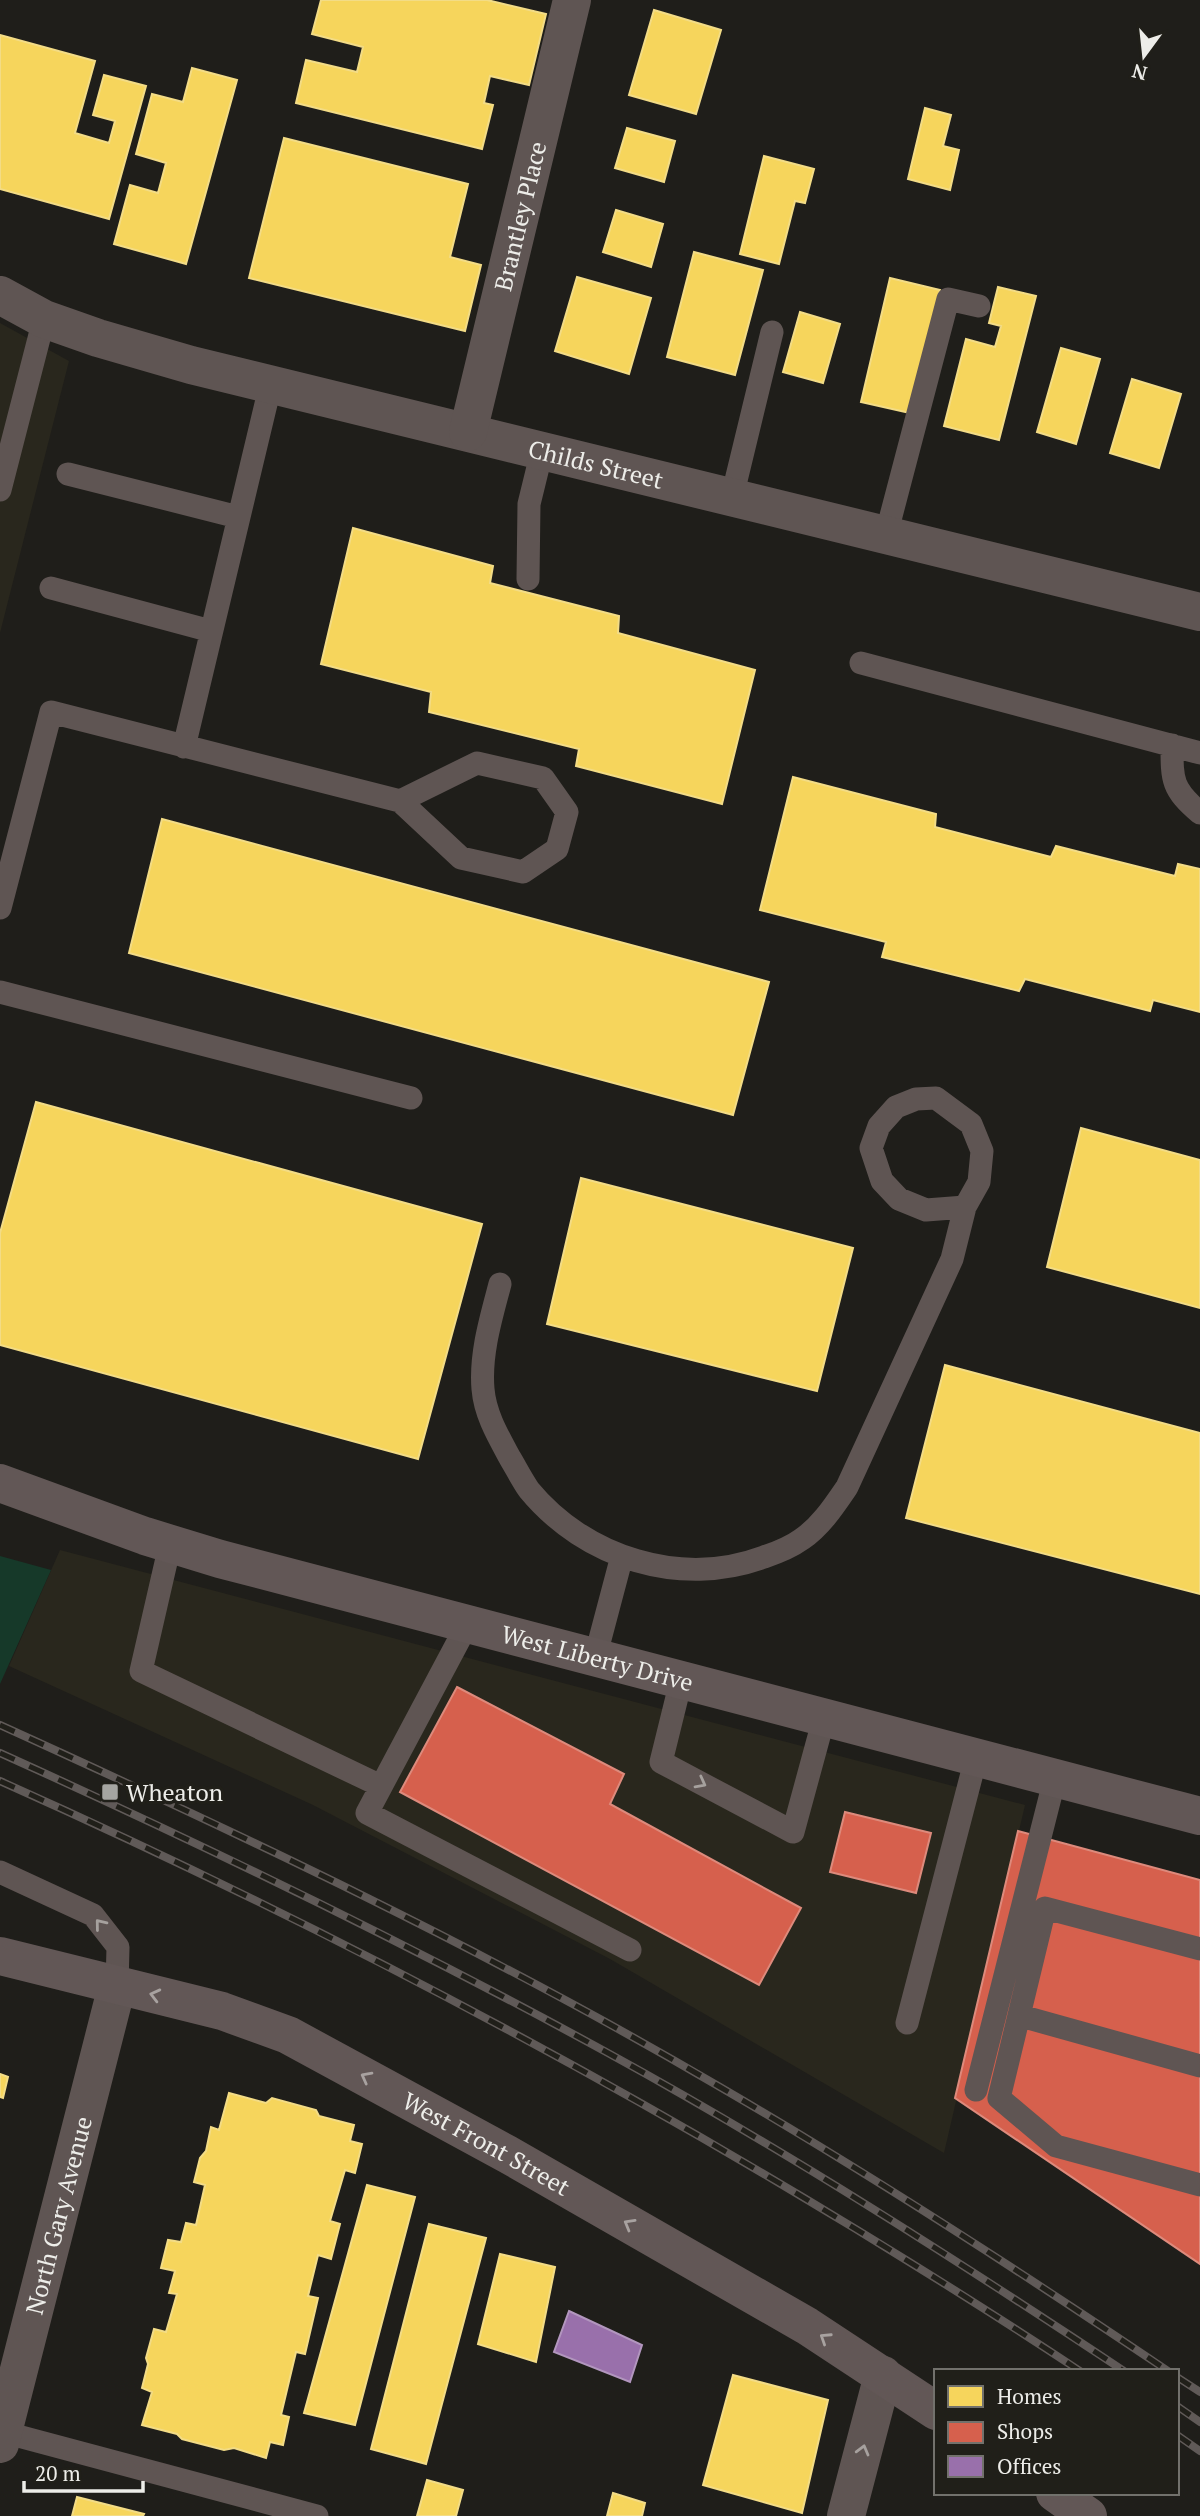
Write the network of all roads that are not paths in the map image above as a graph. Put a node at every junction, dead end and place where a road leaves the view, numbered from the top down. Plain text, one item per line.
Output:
1 (572, 0) edge
2 (0, 295) edge
3 (979, 306) dead end
4 (44, 319) junction
5 (772, 331) dead end
6 (271, 383) junction
7 (8, 428) edge
8 (468, 432) junction
9 (542, 451) junction
10 (68, 474) dead end
11 (0, 490) edge
12 (732, 498) junction
13 (238, 517) junction
14 (886, 535) junction
15 (528, 579) dead end
16 (51, 588) dead end
17 (1200, 612) edge
18 (211, 631) junction
19 (861, 663) dead end
20 (1172, 745) junction
21 (184, 747) junction
22 (1200, 753) edge
23 (400, 801) junction
24 (1200, 814) edge
25 (0, 908) edge
26 (0, 992) edge
27 (411, 1098) dead end
28 (965, 1207) junction
29 (500, 1284) dead end
30 (0, 1483) edge
31 (170, 1545) junction
32 (622, 1556) junction
33 (467, 1625) junction
34 (595, 1658) junction
35 (681, 1681) junction
36 (824, 1718) junction
37 (976, 1758) junction
38 (1055, 1778) junction
39 (382, 1786) junction
40 (1200, 1816) edge
41 (0, 1872) edge
42 (1200, 1949) edge
43 (630, 1950) dead end
44 (0, 1956) edge
45 (117, 1986) junction
46 (1021, 2016) junction
47 (907, 2023) dead end
48 (1200, 2066) edge
49 (976, 2090) dead end
50 (1200, 2185) edge
51 (883, 2375) junction
52 (7, 2392) edge
53 (934, 2410) edge
54 (2, 2438) edge
55 (1058, 2495) edge
56 (317, 2516) edge
57 (846, 2516) edge
58 (1088, 2516) edge

1 - 8 street, Brantley Place
2 - 4 street, Childs Street
3 - 14 lane
4 - 6 street, Childs Street
4 - 7 lane
5 - 12 lane
6 - 8 street, Childs Street
6 - 13 lane
7 - 11 lane
8 - 9 street, Childs Street
9 - 12 street, Childs Street
9 - 15 lane
10 - 13 lane
12 - 14 street, Childs Street
13 - 18 lane
14 - 17 street, Childs Street
16 - 18 lane
18 - 21 lane
19 - 20 lane
20 - 22 lane
20 - 24 lane
21 - 23 lane
21 - 25 lane
23 - 23 lane
26 - 27 lane
28 - 28 lane
28 - 32 lane
29 - 32 lane
30 - 31 street, West Liberty Drive
31 - 33 street, West Liberty Drive
31 - 39 lane
32 - 34 lane
33 - 34 street, West Liberty Drive
33 - 39 lane
34 - 35 street, West Liberty Drive
35 - 36 street, West Liberty Drive
35 -> 36 lane
36 - 37 street, West Liberty Drive
37 - 38 street, West Liberty Drive
37 - 47 lane
38 - 40 street, West Liberty Drive
38 - 49 lane
39 - 43 lane
45 -> 41 lane
42 - 46 lane
44 - 45 street, West Front Street
51 -> 45 street, West Front Street
45 - 52 street, North Gary Avenue
46 - 48 lane
46 - 50 lane
51 - 53 street, West Front Street
57 -> 51 street
52 - 54 street, North Gary Avenue
54 - 56 lane
55 - 58 street

